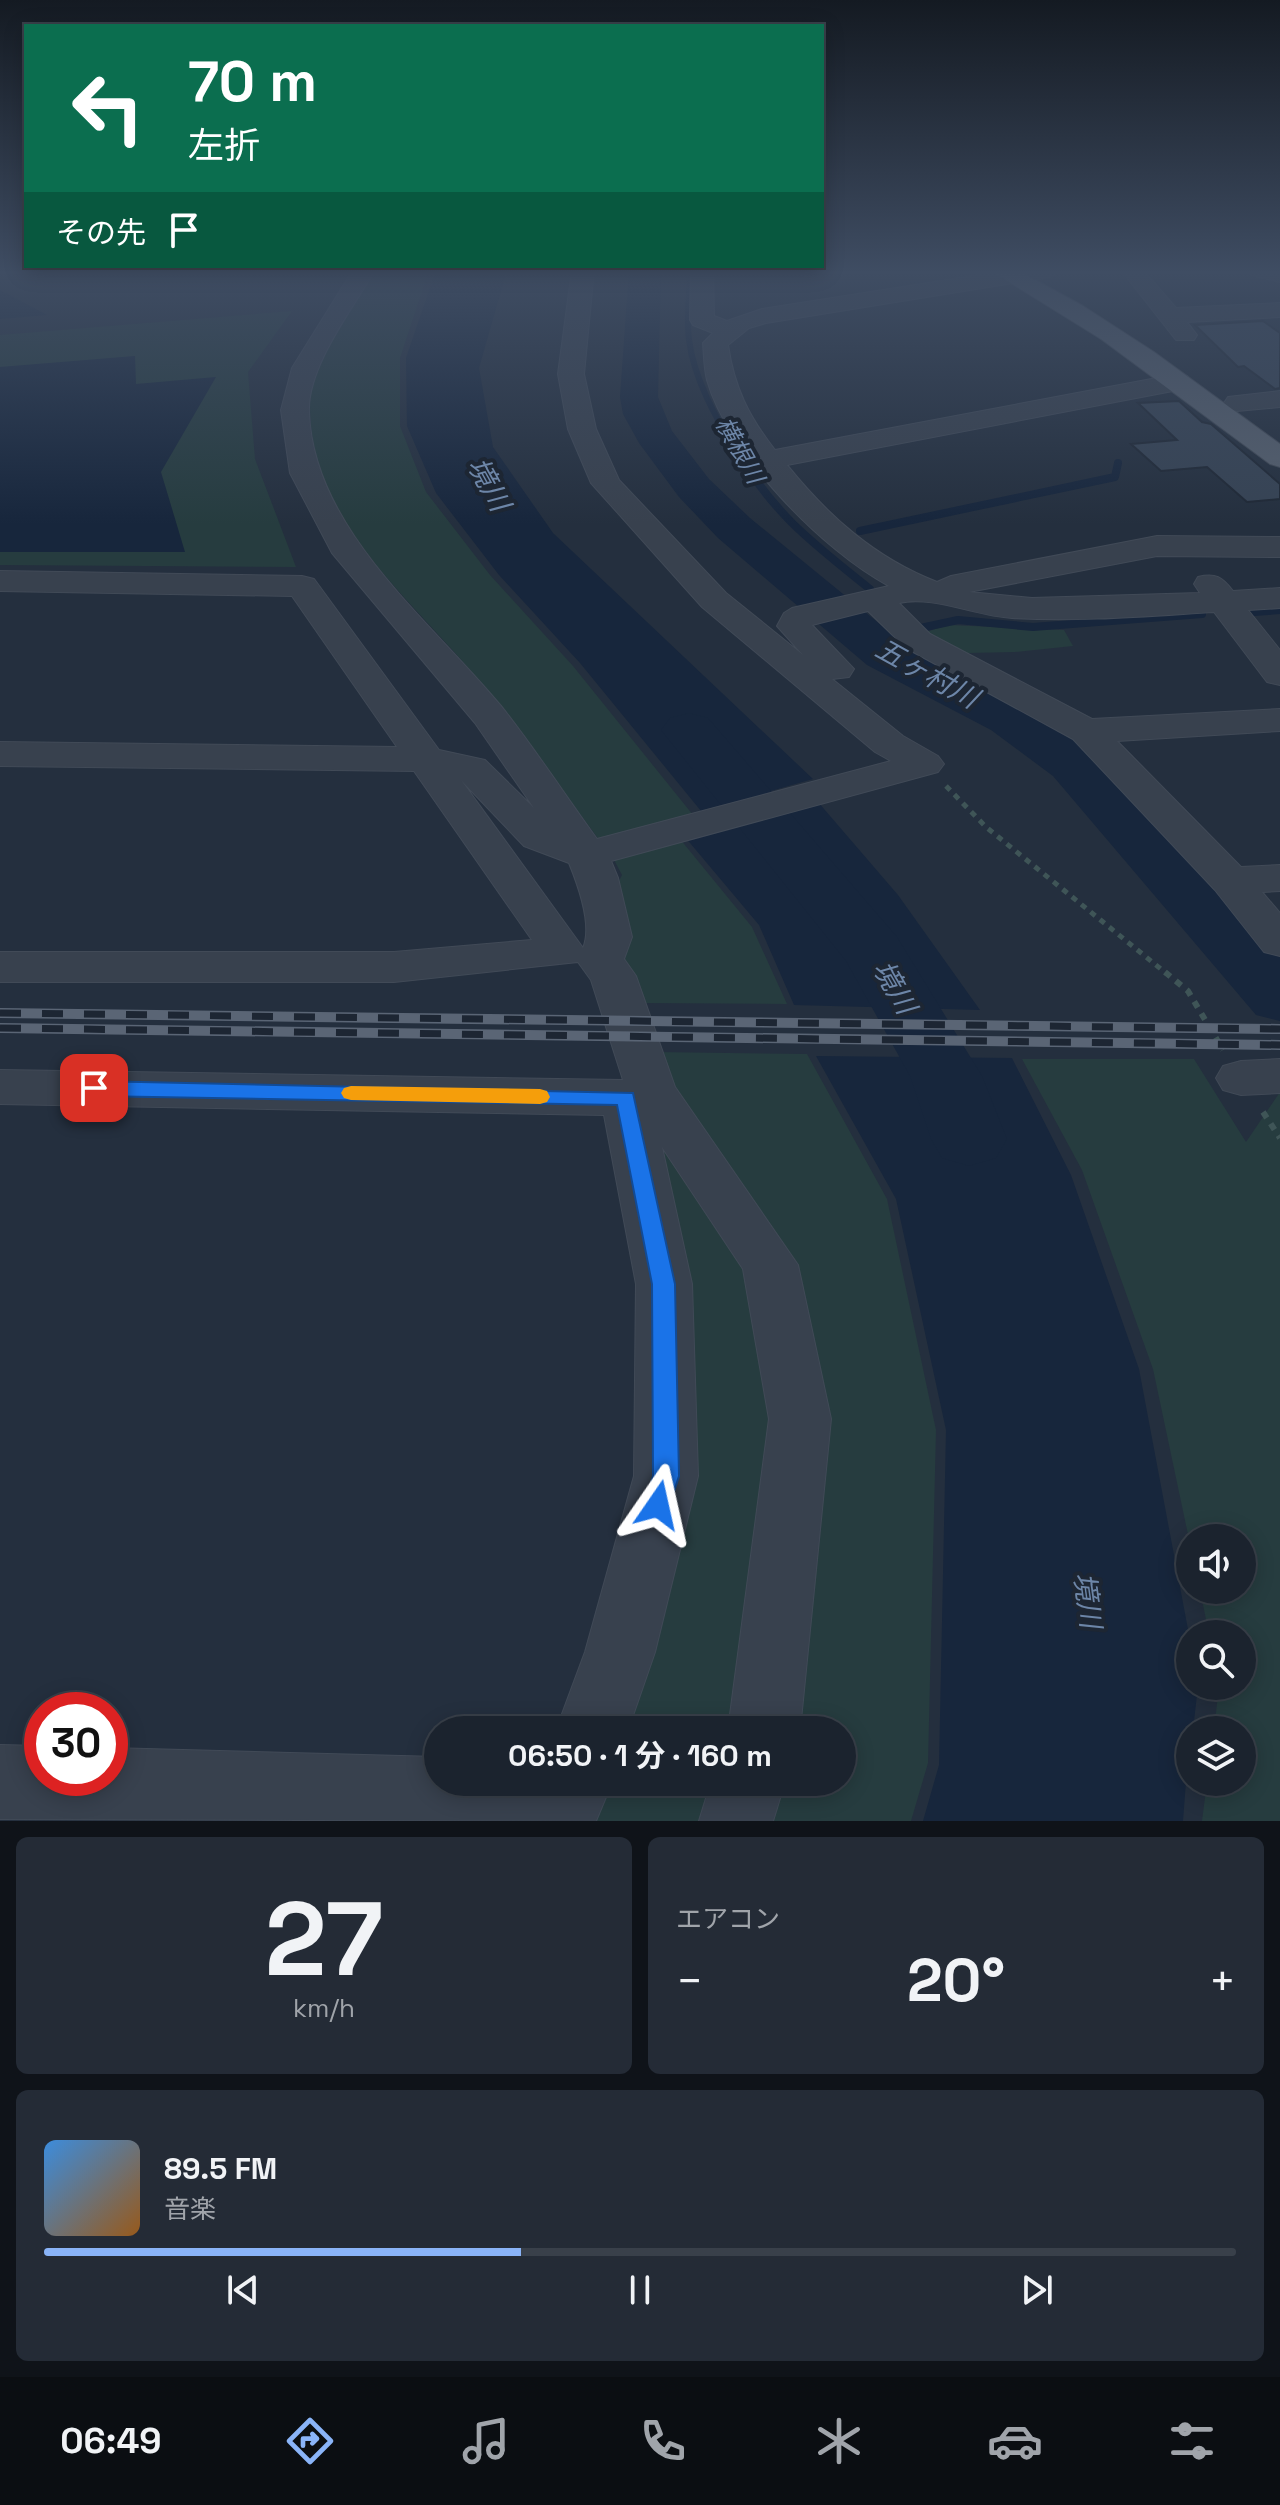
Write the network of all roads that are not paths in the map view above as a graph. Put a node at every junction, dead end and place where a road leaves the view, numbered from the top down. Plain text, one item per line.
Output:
1 (313, 355) edge
2 (573, 355) edge
3 (717, 355) edge
4 (1141, 355) edge
5 (1171, 355) edge
6 (1178, 382) junction
7 (1280, 399) edge
8 (1237, 403) junction
9 (1280, 436) edge
10 (1280, 458) edge
11 (768, 460) junction
12 (1179, 545) junction
13 (1280, 547) edge
14 (0, 581) edge
15 (934, 592) junction
16 (1280, 598) edge
17 (1224, 601) junction
18 (872, 602) junction
19 (1280, 674) edge
20 (1280, 720) edge
21 (1086, 731) junction
22 (0, 754) edge
23 (427, 759) junction
24 (924, 764) junction
25 (610, 848) junction
26 (1280, 878) edge
27 (1230, 881) junction
28 (1280, 942) edge
29 (582, 957) junction
30 (0, 967) edge
31 (0, 1087) edge
32 (638, 1095) junction
33 (597, 1716) edge
34 (766, 1716) edge
35 (0, 1782) edge
36 (744, 1796) edge
37 (568, 1800) edge
38 (736, 1821) edge

1 - 25 street
2 - 24 street
3 - 11 street
4 - 6 main road
5 - 8 main road
6 - 10 main road
6 - 11 street
7 - 8 street
8 - 9 main road
11 - 15 street
12 - 13 street
12 - 15 street
12 - 17 street
14 - 23 street
15 - 17 street
15 - 18 street
16 - 17 street
17 - 19 street
18 - 21 street
18 - 24 street
20 - 21 street
21 - 27 street
22 - 23 street
23 - 25 street
23 - 29 street
24 - 25 street
25 - 29 street
26 - 27 street
27 - 28 street
29 - 30 street
29 - 32 street
31 - 32 street
32 - 33 street
32 - 34 street
35 - 37 street
36 - 38 street

